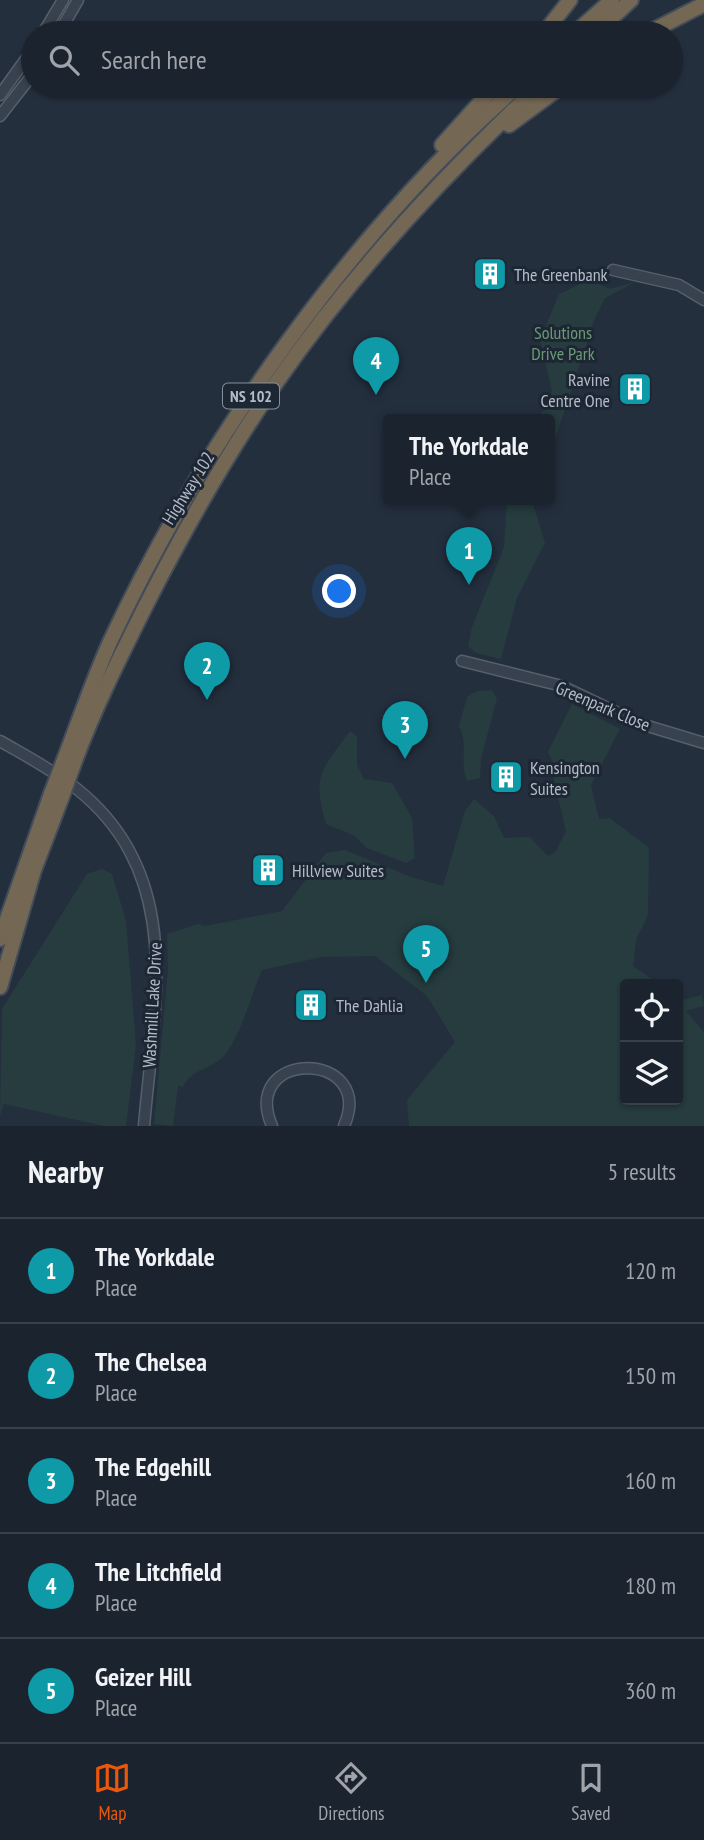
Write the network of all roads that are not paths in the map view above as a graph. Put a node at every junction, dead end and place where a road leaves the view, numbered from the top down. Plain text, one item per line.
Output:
1 (63, 0) edge
2 (78, 0) edge
3 (570, 0) edge
4 (612, 0) edge
5 (631, 0) edge
6 (704, 4) edge
7 (50, 21) edge
8 (66, 21) edge
9 (553, 21) edge
10 (589, 21) edge
11 (609, 21) edge
12 (671, 21) edge
13 (21, 66) edge
14 (21, 89) edge
15 (0, 95) edge
16 (484, 98) edge
17 (505, 98) edge
18 (526, 98) edge
19 (546, 98) edge
20 (0, 116) edge
21 (613, 270) dead end
22 (344, 293) junction
23 (704, 300) edge
24 (279, 352) junction
25 (462, 661) dead end
26 (0, 740) edge
27 (704, 743) edge
28 (68, 763) junction
29 (56, 796) junction
30 (0, 939) edge
31 (0, 987) edge
32 (144, 1126) edge
33 (272, 1126) edge
34 (344, 1126) edge

1 - 7 street
2 - 8 street
3 - 9 highway
4 - 10 highway
5 - 11 highway
6 - 12 highway
13 - 15 street
14 - 20 street
16 - 24 highway
17 - 24 highway, Highway 102 / NS 102
18 - 22 highway, Highway 102 / NS 102
19 - 22 highway
21 - 23 street
22 - 28 highway, Highway 102 / NS 102
24 - 28 highway, Highway 102 / NS 102
25 - 27 street, Greenpark Close
26 - 32 street, Washmill Lake Drive
28 - 29 highway, Highway 102 / NS 102, bridge
29 - 30 highway, Highway 102 / NS 102
29 - 31 highway, Highway 102 / NS 102
33 - 34 street

